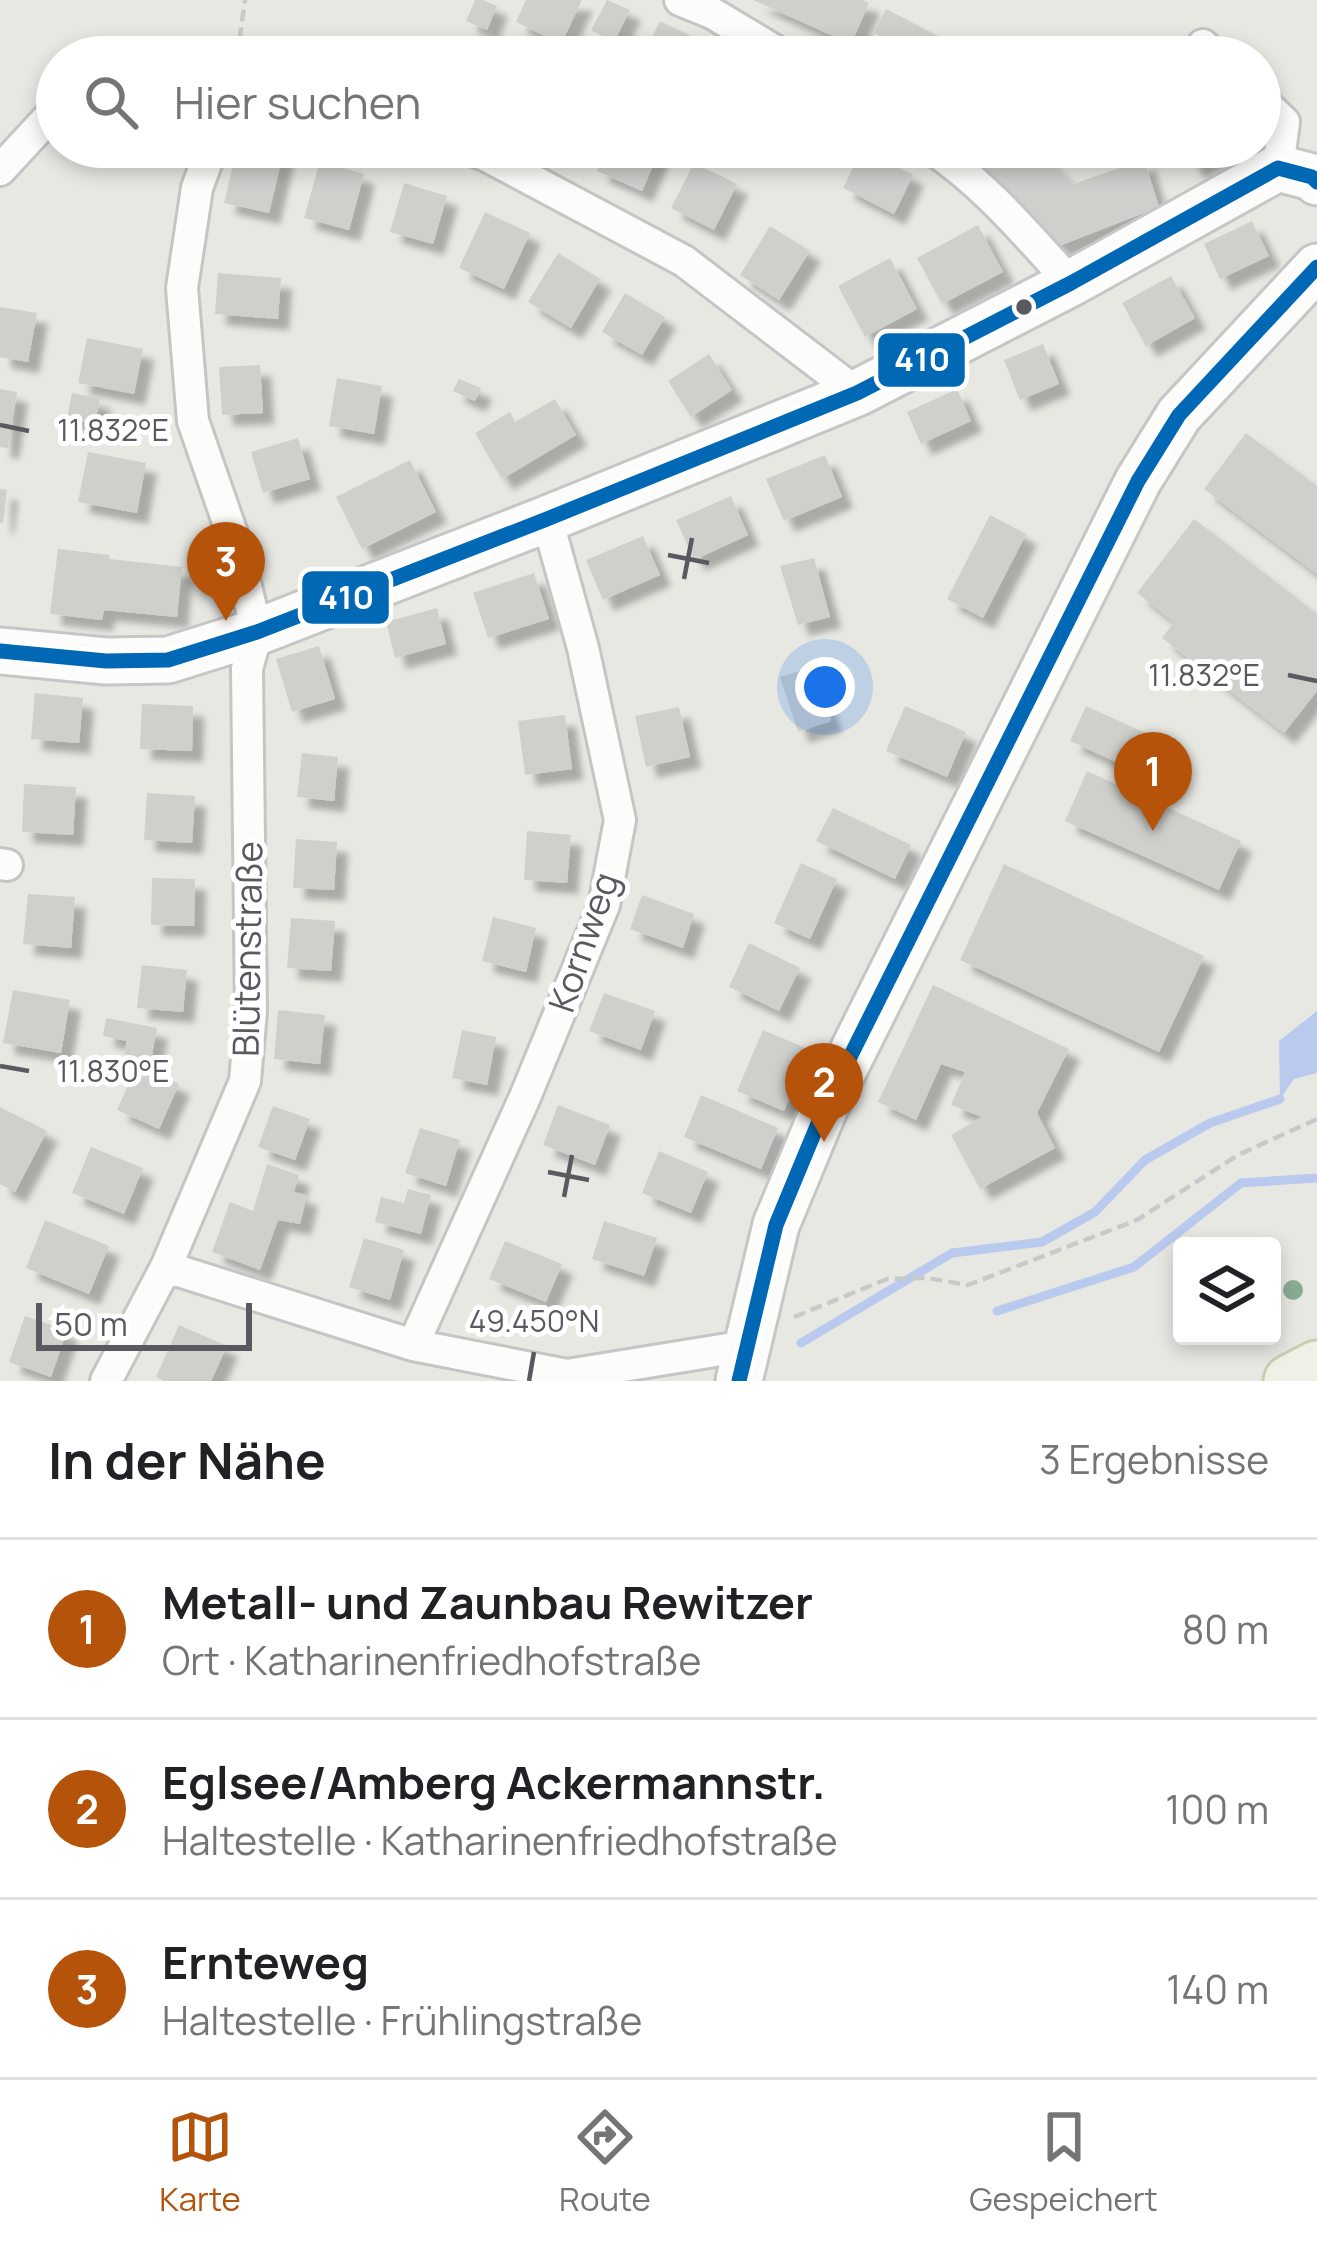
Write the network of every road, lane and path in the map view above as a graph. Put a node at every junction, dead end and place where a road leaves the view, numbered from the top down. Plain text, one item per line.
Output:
1 (245, 0) edge
2 (680, 0) edge
3 (240, 36) edge
4 (750, 36) edge
5 (1281, 119) edge
6 (36, 131) edge
7 (204, 168) edge
8 (509, 168) edge
9 (956, 168) edge
10 (0, 170) edge
11 (1298, 175) edge
12 (1071, 283) junction
13 (1310, 289) edge
14 (857, 393) junction
15 (547, 519) junction
16 (256, 632) junction
17 (0, 651) edge
18 (1317, 1119) edge
19 (166, 1267) junction
20 (413, 1345) junction
21 (745, 1354) edge
22 (1317, 1367) edge
23 (106, 1381) edge
24 (1290, 1381) edge

1 - 3 path
2 - 4 street
5 - 11 street
6 - 10 street
7 - 16 street
8 - 14 street
9 - 12 street
11 - 12 street
12 - 14 street
13 - 21 street
14 - 15 street
15 - 16 street
15 - 20 street, Kornweg
16 - 17 street
16 - 19 street, Blütenstraße
18 - 21 path
19 - 20 street
19 - 23 street, Blütenstraße
20 - 21 street
22 - 24 main road

